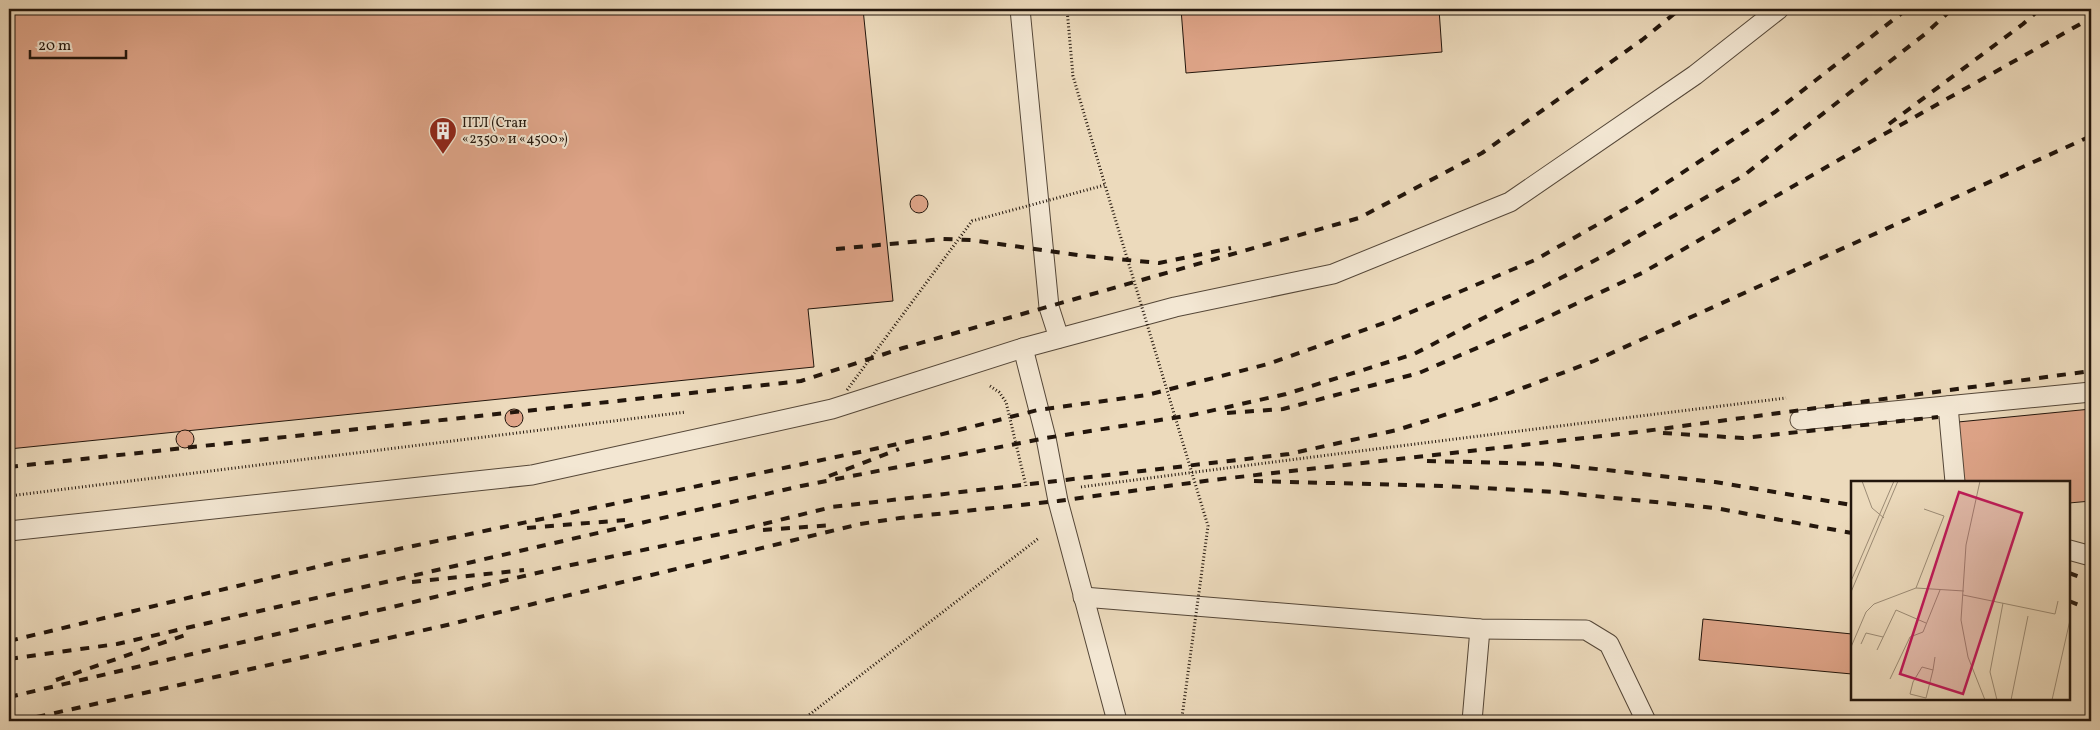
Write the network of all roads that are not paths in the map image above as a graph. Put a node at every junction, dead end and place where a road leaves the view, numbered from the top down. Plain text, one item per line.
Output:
1 (1020, 9) edge
2 (1779, 9) edge
3 (1059, 338) junction
4 (1023, 348) junction
5 (2091, 392) edge
6 (1948, 406) junction
7 (1800, 420) road end
8 (1955, 481) edge
9 (9, 531) edge
10 (2070, 550) edge
11 (2091, 556) edge
12 (1083, 597) junction
13 (1480, 629) junction
14 (1117, 721) edge
15 (1472, 721) edge
16 (1646, 721) edge

1 - 3 lane
2 - 3 lane
3 - 4 lane
4 - 9 lane
4 - 12 lane
5 - 6 lane
6 - 7 lane
6 - 8 lane
10 - 11 lane
12 - 13 lane
12 - 14 lane
13 - 15 lane
13 - 16 lane

